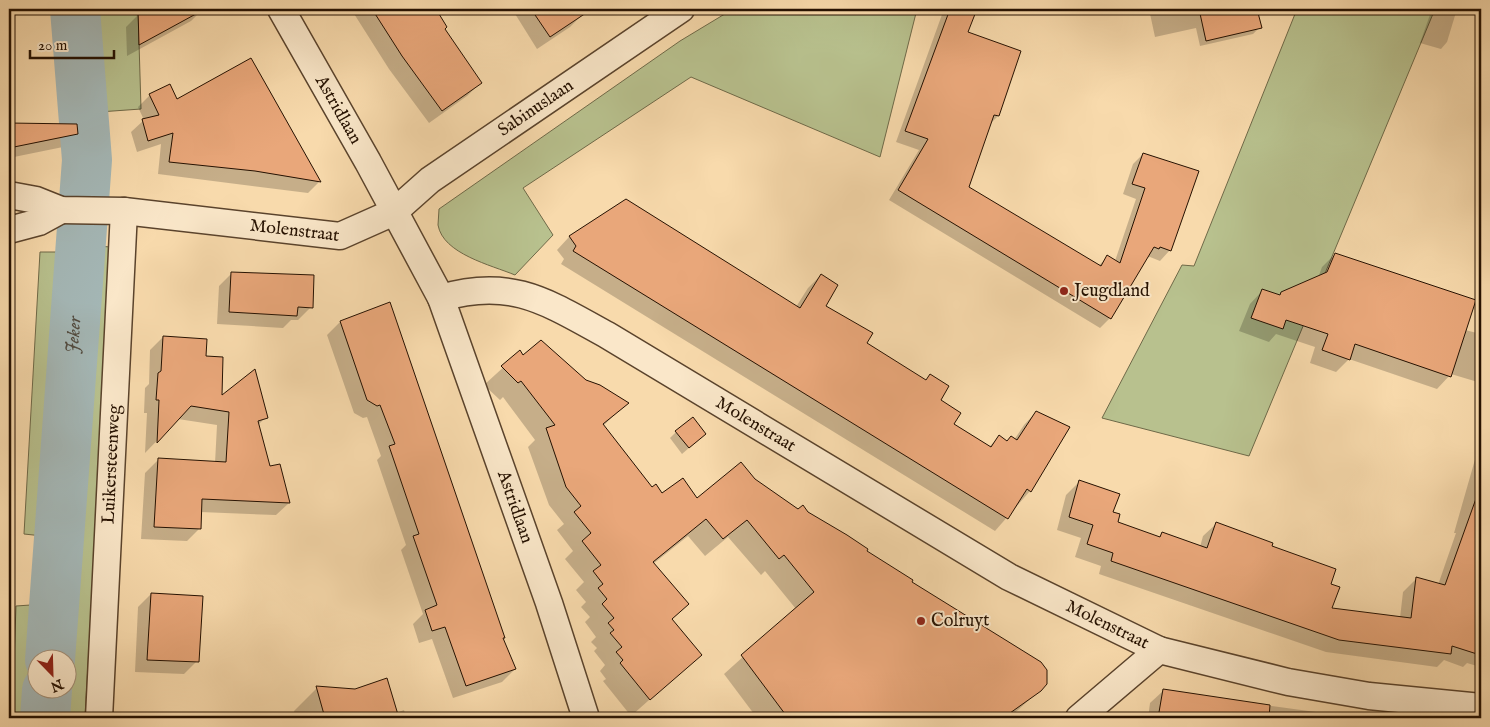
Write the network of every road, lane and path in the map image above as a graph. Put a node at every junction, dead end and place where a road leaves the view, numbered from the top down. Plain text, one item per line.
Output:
1 (281, 9) edge
2 (681, 9) edge
3 (9, 195) edge
4 (61, 210) junction
5 (112, 211) junction
6 (394, 212) junction
7 (9, 230) edge
8 (440, 298) junction
9 (1159, 650) junction
10 (1481, 706) edge
11 (99, 718) edge
12 (586, 718) edge
13 (1079, 718) edge

1 - 6 street, Astridlaan
2 - 6 street, Sabinuslaan
3 - 4 street, Molenstraat
4 - 5 street, Molenstraat
4 - 7 street, Molenstraat
5 - 6 street, Molenstraat
5 - 11 street, Luikersteenweg
6 - 8 street
8 - 9 street, Molenstraat
8 - 12 street, Astridlaan
9 - 10 street, Molenstraat
9 - 13 street

